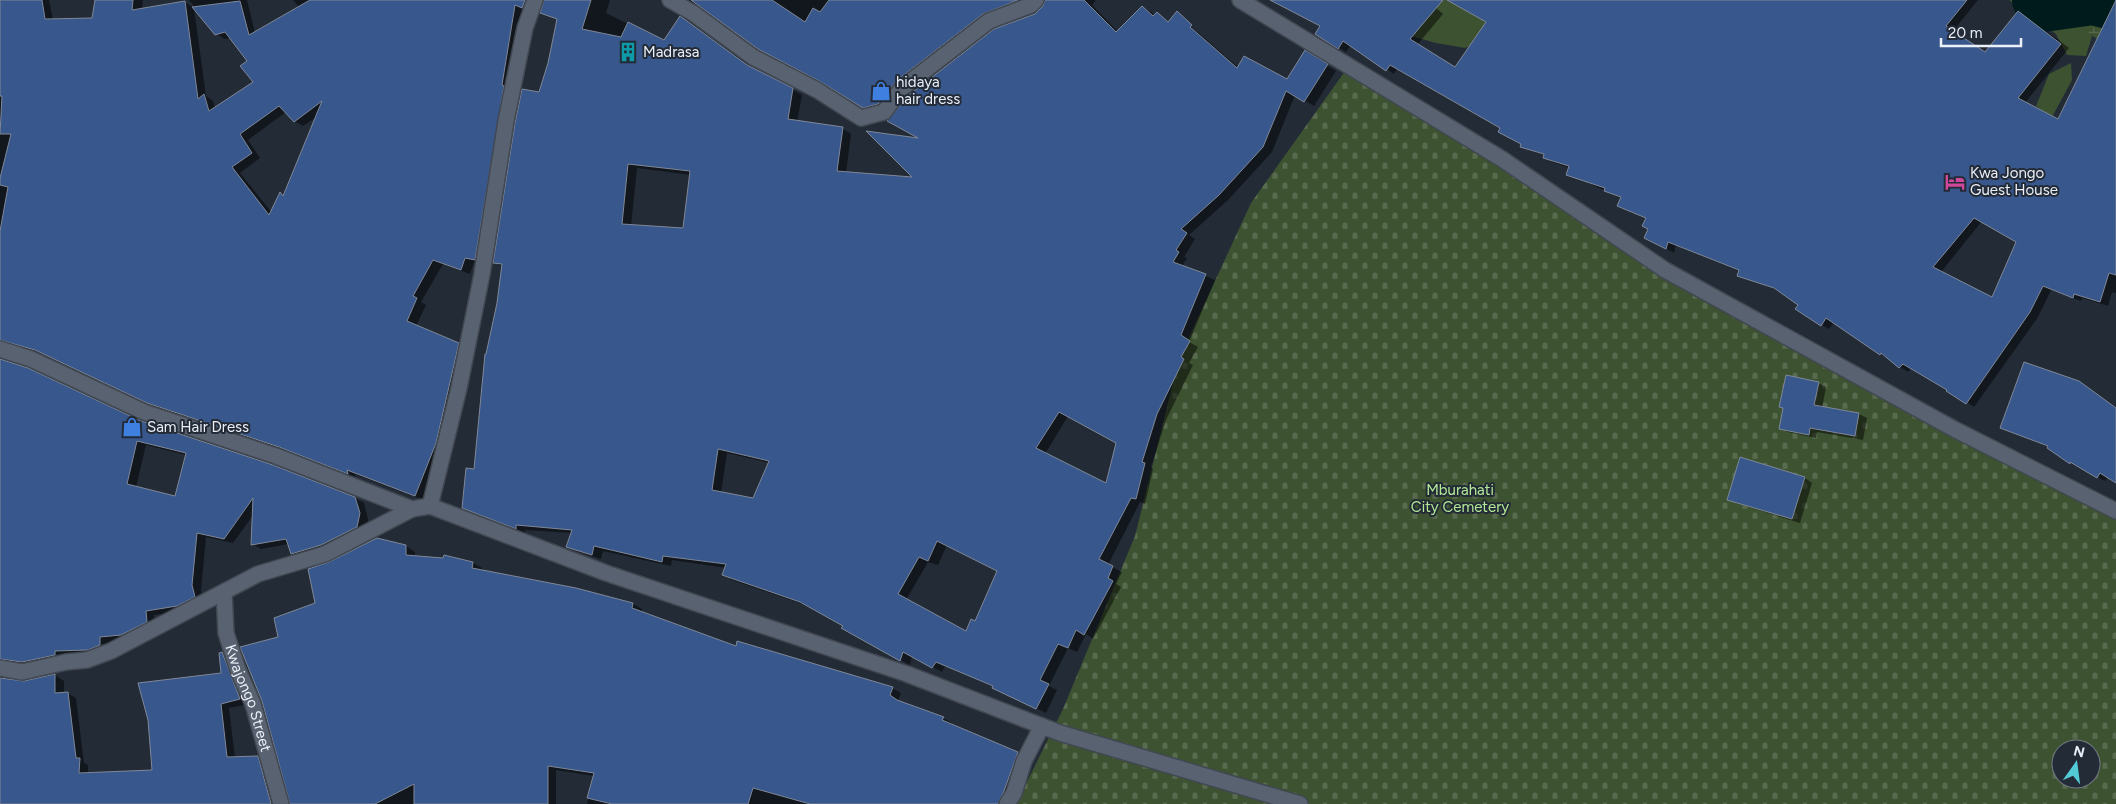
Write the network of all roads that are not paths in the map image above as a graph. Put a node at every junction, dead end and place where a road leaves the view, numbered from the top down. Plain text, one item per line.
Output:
1 (535, 0) edge
2 (670, 0) edge
3 (1036, 0) edge
4 (1240, 0) edge
5 (0, 348) edge
6 (430, 506) junction
7 (412, 509) junction
8 (2116, 511) edge
9 (224, 592) junction
10 (0, 668) edge
11 (1042, 726) junction
12 (281, 804) edge
13 (1007, 804) edge
14 (1300, 804) edge

1 - 6 street
2 - 3 street
4 - 8 street
5 - 7 street
6 - 7 street
6 - 11 street
7 - 9 street
9 - 10 street
9 - 12 street, Kwajongo Street
11 - 13 street
11 - 14 street

